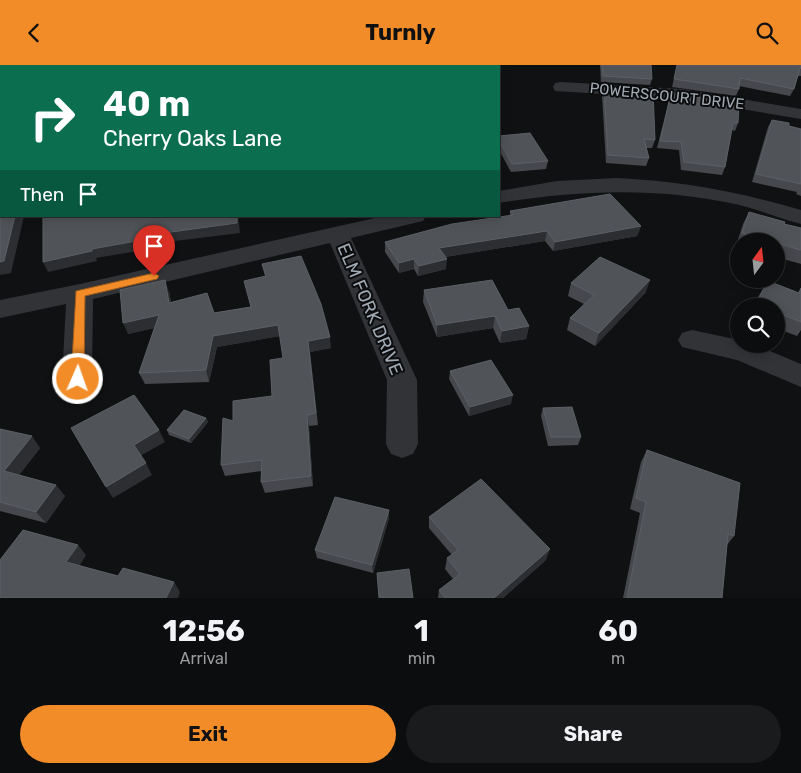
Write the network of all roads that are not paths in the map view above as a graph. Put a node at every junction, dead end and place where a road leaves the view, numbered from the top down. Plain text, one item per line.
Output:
1 (561, 87) dead end
2 (801, 114) edge
3 (500, 197) edge
4 (411, 217) edge
5 (801, 217) edge
6 (338, 234) junction
7 (80, 293) junction
8 (0, 309) edge
9 (692, 340) dead end
10 (801, 376) edge
11 (78, 379) dead end
12 (402, 444) dead end

1 - 2 street, POWERSCOURT DRIVE
3 - 5 street
4 - 6 street
6 - 7 street
6 - 12 street, ELM FORK DRIVE
7 - 8 street
7 - 11 street
9 - 10 street

